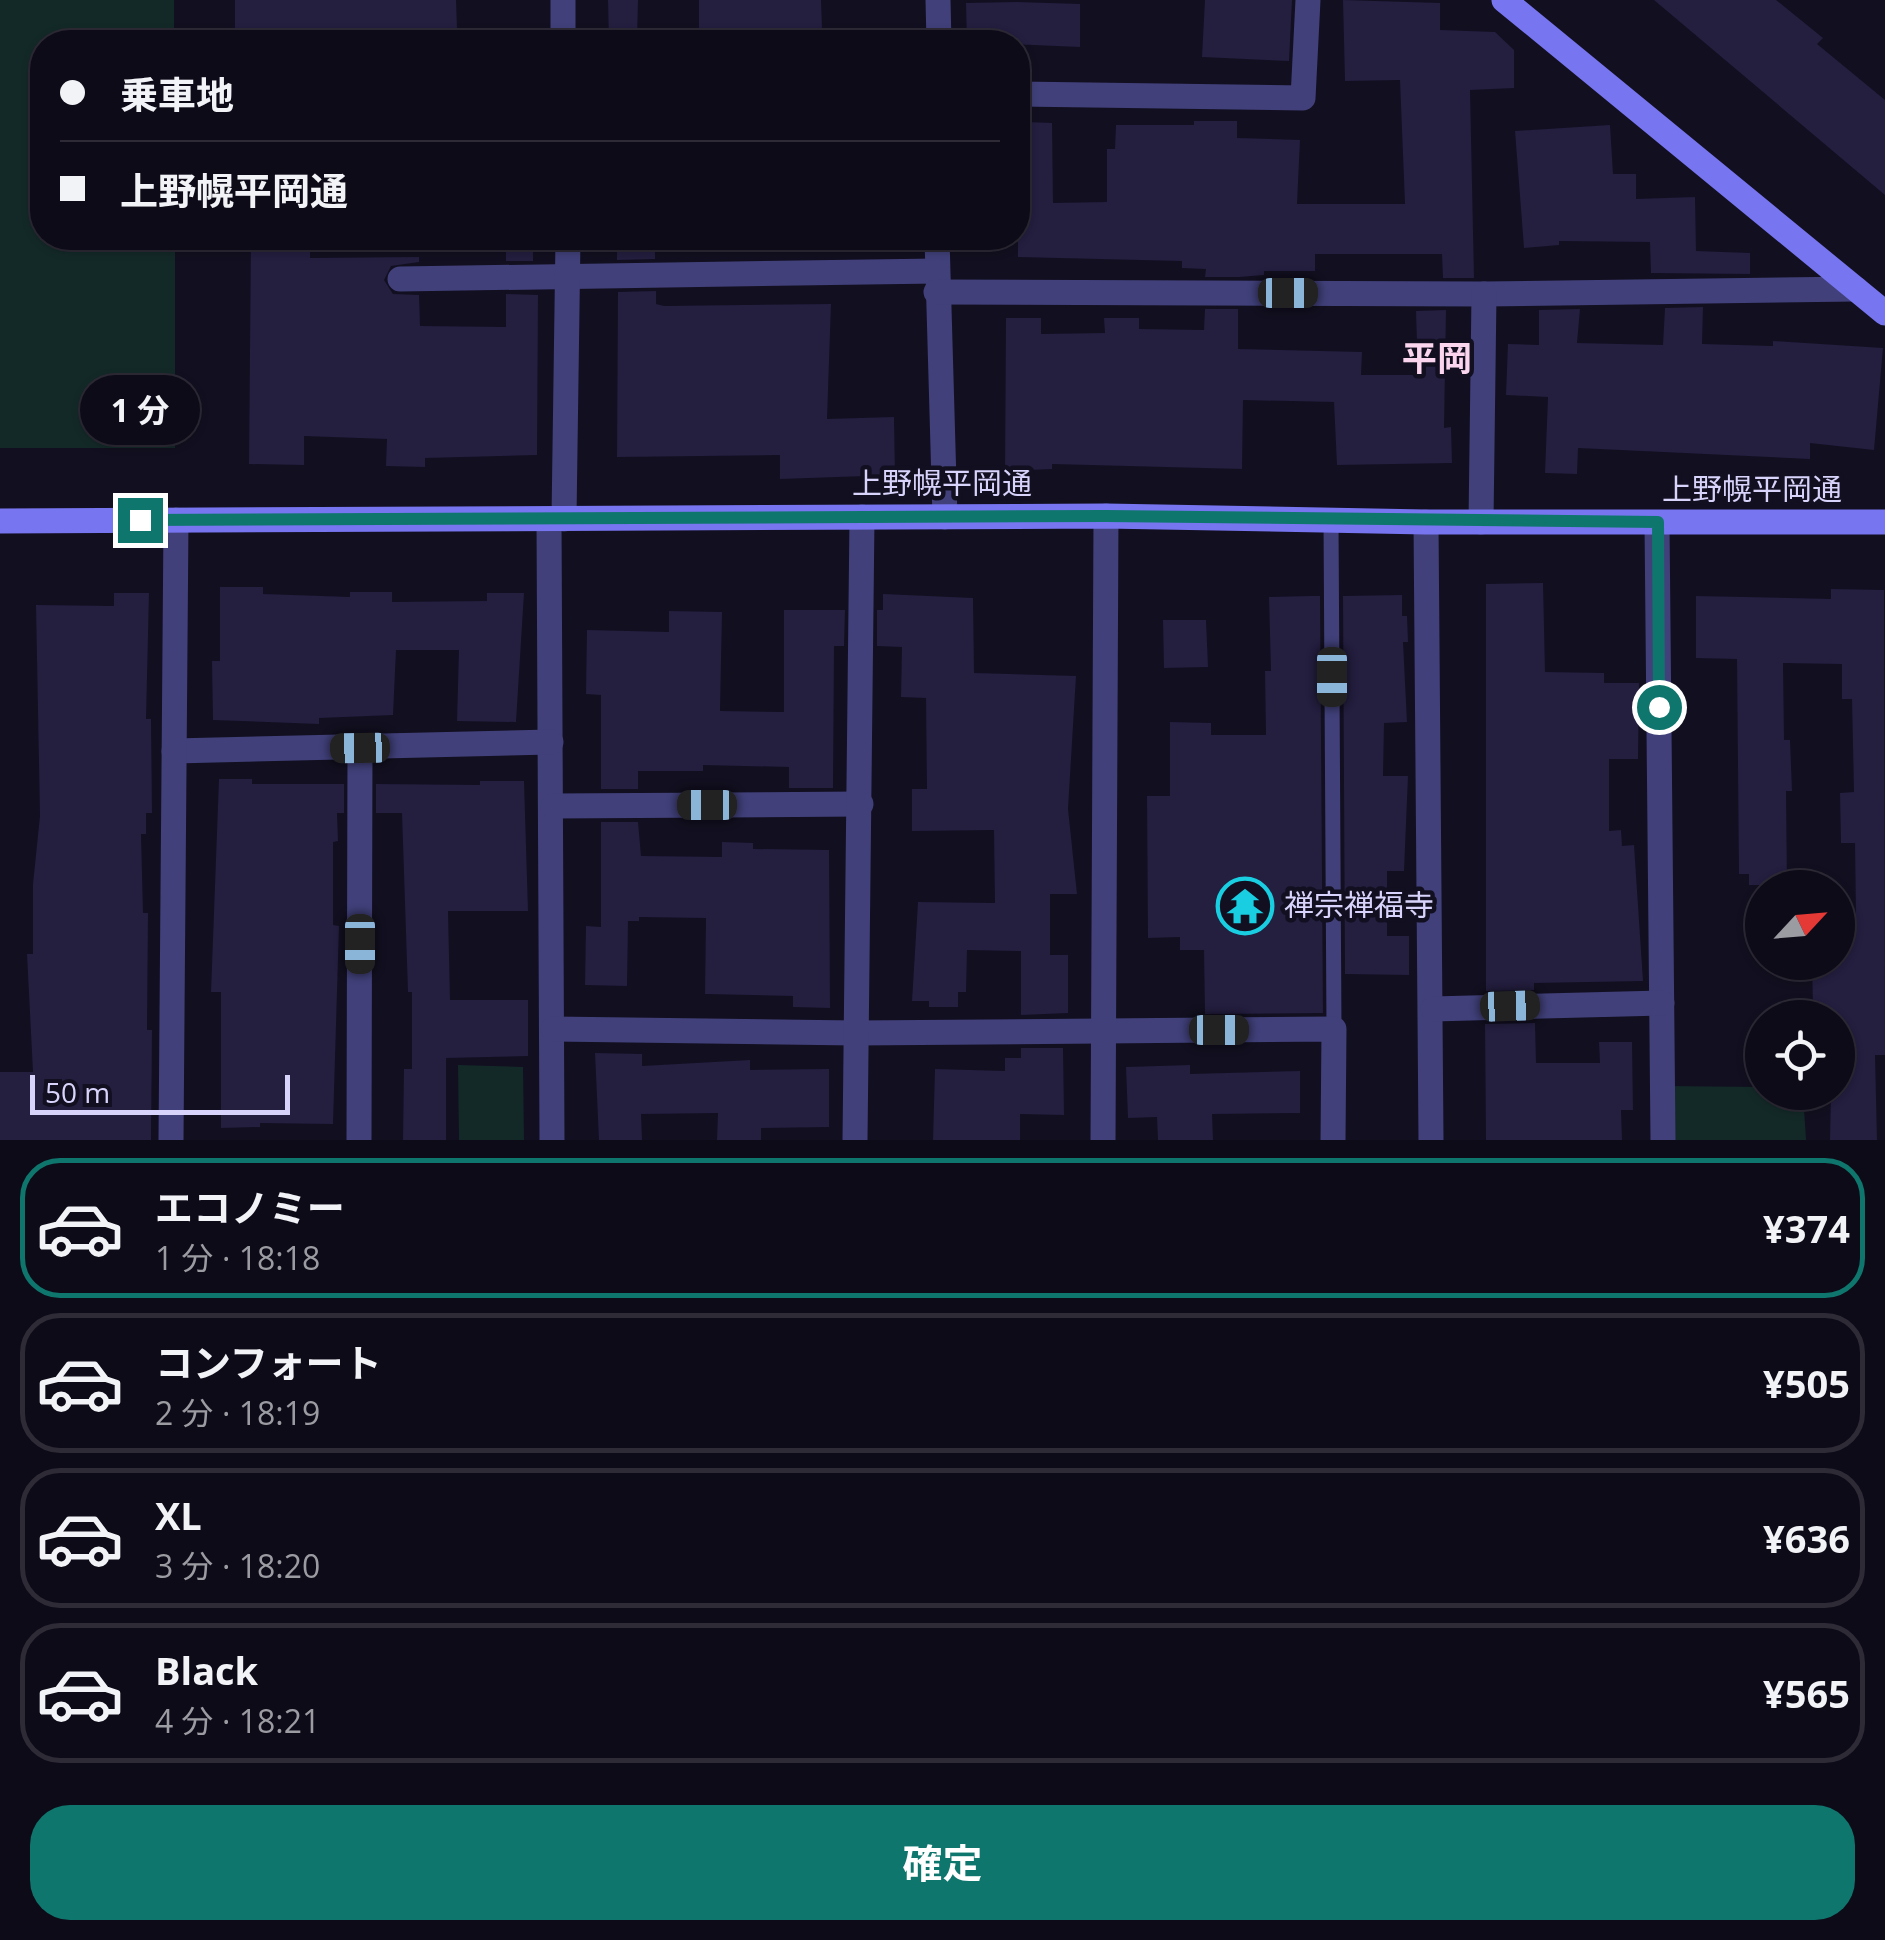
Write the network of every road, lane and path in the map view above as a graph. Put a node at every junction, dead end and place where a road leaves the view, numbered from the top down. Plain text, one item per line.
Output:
1 (562, 0) edge
2 (938, 0) edge
3 (1308, 0) edge
4 (1504, 0) edge
5 (563, 30) edge
6 (939, 30) edge
7 (1030, 94) edge
8 (568, 250) edge
9 (937, 250) edge
10 (569, 278) junction
11 (400, 279) dead end
12 (937, 282) junction
13 (1856, 288) junction
14 (1484, 294) junction
15 (1885, 312) edge
16 (1106, 516) junction
17 (862, 517) junction
18 (945, 517) junction
19 (556, 519) junction
20 (0, 520) edge
21 (176, 520) junction
22 (1332, 520) junction
23 (1426, 522) junction
24 (1481, 522) junction
25 (1658, 522) junction
26 (1885, 522) edge
27 (552, 742) junction
28 (360, 748) junction
29 (174, 751) junction
30 (861, 804) junction
31 (552, 806) junction
32 (1662, 1002) junction
33 (1434, 1008) junction
34 (553, 1029) junction
35 (1334, 1029) junction
36 (1104, 1030) junction
37 (856, 1034) junction
38 (171, 1140) edge
39 (360, 1140) edge
40 (552, 1140) edge
41 (855, 1140) edge
42 (1103, 1140) edge
43 (1333, 1140) edge
44 (1432, 1140) edge
45 (1664, 1140) edge

1 - 5 street
2 - 6 street
3 - 7 street
4 - 13 street
8 - 10 street
9 - 12 street
10 - 11 street
10 - 12 street
10 - 19 street
12 - 14 street
12 - 18 street
13 - 14 street
13 - 15 street
14 - 24 street
16 - 18 street, 上野幌平岡通
16 - 22 street, 上野幌平岡通
16 - 36 street
17 - 18 street, 上野幌平岡通
17 - 19 street, 上野幌平岡通
17 - 30 street
19 - 21 street, 上野幌平岡通
19 - 27 street
20 - 21 street, 上野幌平岡通
21 - 29 street
22 - 23 street, 上野幌平岡通
22 - 35 lane
23 - 24 street, 上野幌平岡通
23 - 33 street
24 - 25 street, 上野幌平岡通
25 - 26 street, 上野幌平岡通
25 - 32 street
27 - 28 street
27 - 31 street
28 - 29 street
28 - 39 street
29 - 38 street
30 - 31 street
30 - 37 street
31 - 34 street
32 - 33 street
32 - 45 street
33 - 44 street
34 - 37 street
34 - 40 street
35 - 36 street
35 - 43 street
36 - 37 street
36 - 42 street
37 - 41 street

